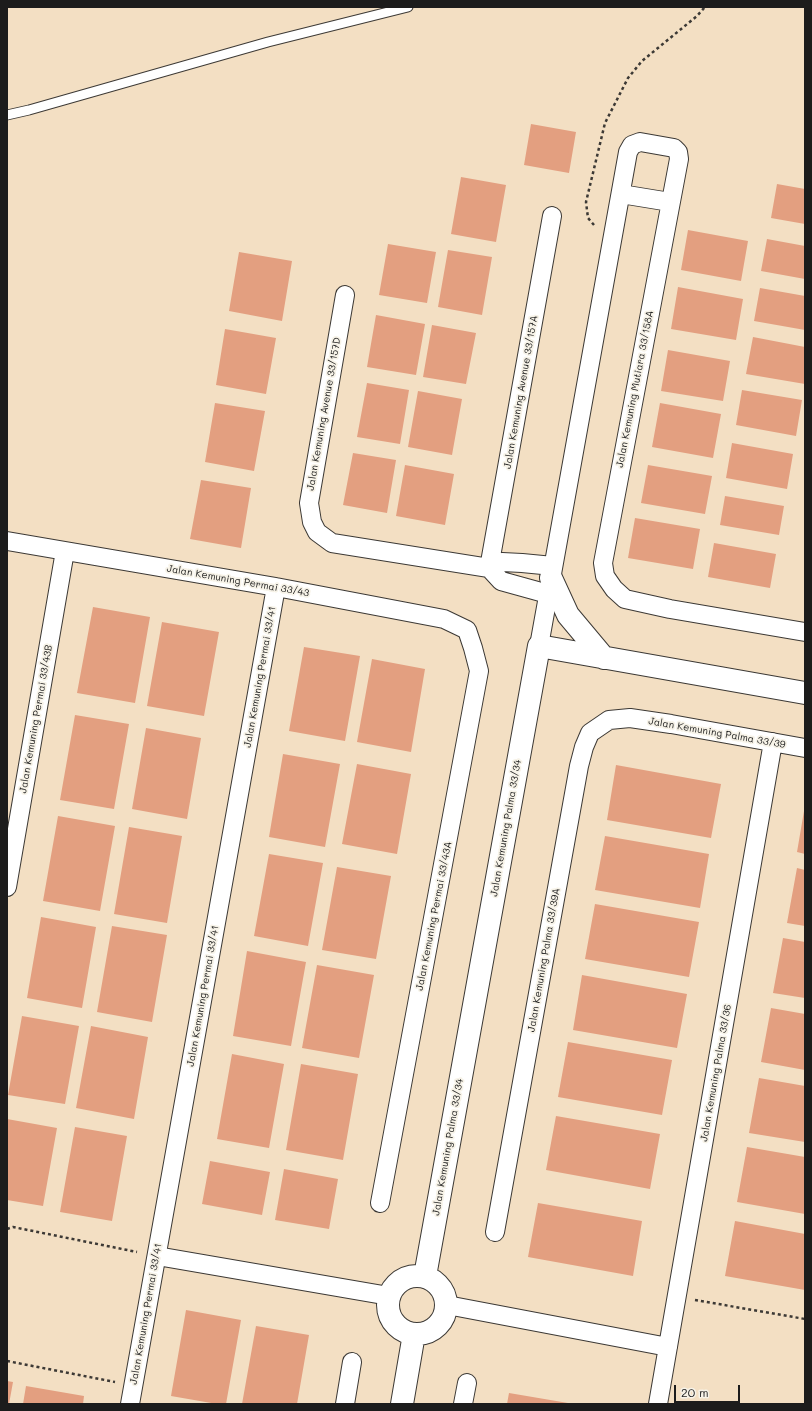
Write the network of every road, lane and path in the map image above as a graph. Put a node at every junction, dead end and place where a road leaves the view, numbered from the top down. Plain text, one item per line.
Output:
1 (408, 7) edge
2 (705, 7) edge
3 (7, 115) edge
4 (621, 194) junction
5 (670, 202) junction
6 (552, 216) dead end
7 (613, 235) junction
8 (345, 295) dead end
9 (7, 542) edge
10 (65, 551) junction
11 (489, 568) junction
12 (551, 580) junction
13 (276, 587) junction
14 (467, 630) joint
15 (805, 632) edge
16 (539, 646) junction
17 (604, 658) junction
18 (805, 692) edge
19 (630, 718) joint
20 (773, 742) junction
21 (805, 748) edge
22 (7, 887) edge
23 (380, 1203) dead end
24 (7, 1229) edge
25 (495, 1232) dead end
26 (157, 1256) junction
27 (424, 1276) junction
28 (389, 1296) junction
29 (677, 1297) junction
30 (447, 1305) junction
31 (805, 1319) edge
32 (414, 1334) junction
33 (668, 1347) junction
34 (7, 1361) edge
35 (352, 1362) dead end
36 (467, 1383) dead end
37 (133, 1385) junction
38 (130, 1404) edge
39 (345, 1404) edge
40 (402, 1404) edge
41 (463, 1404) edge
42 (658, 1404) edge

1 - 3 lane
2 - 7 path
4 - 5 street
4 - 5 street, Jalan Kemuning Mutiara 33/158A
4 - 7 street
5 - 15 street, Jalan Kemuning Mutiara 33/158A
6 - 11 street, Jalan Kemuning Avenue 33/157A
7 - 12 street
8 - 11 street, Jalan Kemuning Avenue 33/157D
9 - 10 street, Jalan Kemuning Permai 33/43
10 - 13 street, Jalan Kemuning Permai 33/43
10 - 22 street, Jalan Kemuning Permai 33/43B
11 - 12 street
11 - 12 street
12 - 16 street
12 - 17 main road
13 - 14 street, Jalan Kemuning Permai 33/43
13 - 26 street, Jalan Kemuning Permai 33/41
14 - 23 street, Jalan Kemuning Permai 33/43A
16 - 17 main road
16 - 27 main road, Jalan Kemuning Palma 33/34
17 - 18 main road
19 - 20 street, Jalan Kemuning Palma 33/39
19 - 25 street, Jalan Kemuning Palma 33/39A
20 - 21 street, Jalan Kemuning Palma 33/39
20 - 29 street, Jalan Kemuning Palma 33/36
24 - 26 path
26 - 28 street
26 - 37 street, Jalan Kemuning Permai 33/41
27 - 28 main road
27 - 30 main road
28 - 32 main road
29 - 31 path
29 - 33 street, Jalan Kemuning Palma 33/36
30 - 32 main road
30 - 33 street
32 - 40 main road
33 - 42 street, Jalan Kemuning Palma 33/36
34 - 37 path
35 - 39 street
36 - 41 street
37 - 38 street, Jalan Kemuning Permai 33/41

